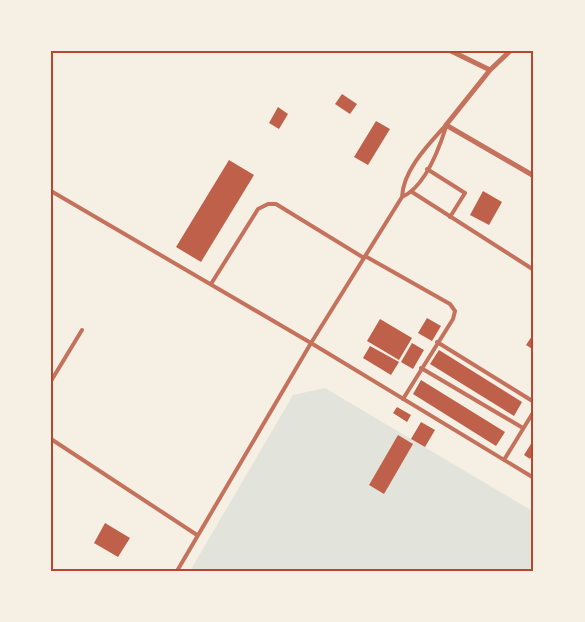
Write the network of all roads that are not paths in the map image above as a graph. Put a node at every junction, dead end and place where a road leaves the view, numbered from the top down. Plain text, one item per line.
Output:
1 (451, 51) edge
2 (510, 51) edge
3 (490, 70) junction
4 (446, 125) junction
5 (427, 169) junction
6 (534, 176) edge
7 (51, 191) edge
8 (412, 192) junction
9 (402, 197) junction
10 (450, 217) junction
11 (364, 257) junction
12 (534, 270) edge
13 (211, 284) junction
14 (82, 330) dead end
15 (437, 342) junction
16 (311, 343) junction
17 (421, 368) junction
18 (51, 381) edge
19 (403, 399) junction
20 (534, 402) edge
21 (534, 411) edge
22 (523, 428) junction
23 (51, 439) edge
24 (504, 460) junction
25 (534, 478) edge
26 (197, 535) junction
27 (177, 571) edge

1 - 3 street
2 - 3 street
3 - 4 street
4 - 5 lane
4 - 6 street
4 - 9 lane
5 - 8 lane
5 - 10 lane
7 - 13 lane
8 - 9 lane
8 - 10 lane
9 - 11 lane
10 - 12 lane
11 - 13 lane
11 - 15 lane
11 - 16 lane
13 - 16 lane
14 - 18 lane
15 - 17 lane
15 - 20 lane
16 - 19 lane
16 - 26 lane
17 - 19 lane
17 - 22 lane
19 - 24 lane
21 - 22 lane
22 - 24 lane
23 - 26 lane
24 - 25 lane
26 - 27 lane

